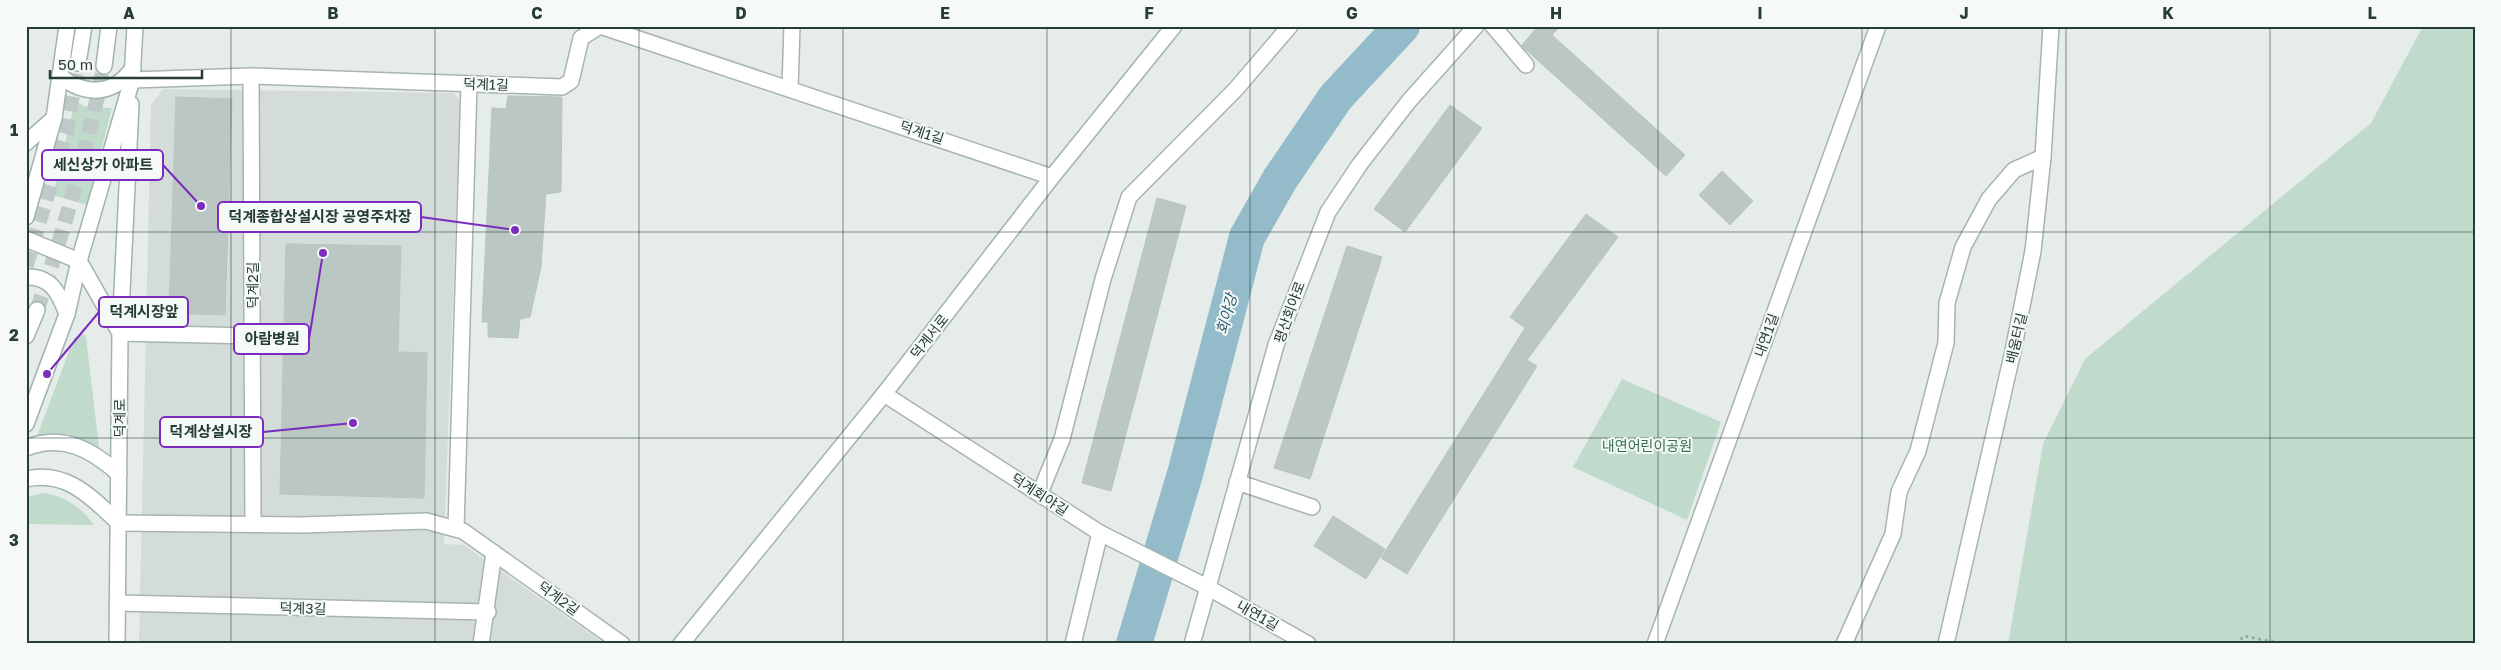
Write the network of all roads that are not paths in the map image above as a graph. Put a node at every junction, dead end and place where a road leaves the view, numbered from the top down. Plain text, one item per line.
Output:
1 (67, 26) edge
2 (84, 26) edge
3 (109, 26) edge
4 (135, 26) edge
5 (792, 26) edge
6 (1174, 26) edge
7 (1290, 26) edge
8 (1476, 26) edge
9 (1493, 26) edge
10 (1878, 26) edge
11 (2051, 26) edge
12 (78, 63) tunnel mouth
13 (1526, 65) dead end
14 (104, 66) tunnel mouth
15 (132, 74) junction
16 (60, 76) junction
17 (251, 76) junction
18 (469, 84) junction
19 (790, 90) junction
20 (54, 118) junction
21 (26, 143) edge
22 (2043, 157) junction
23 (1052, 177) junction
24 (26, 217) edge
25 (26, 239) edge
26 (79, 261) junction
27 (26, 277) edge
28 (37, 310) tunnel mouth
29 (67, 314) junction
30 (120, 333) junction
31 (26, 336) edge
32 (252, 336) junction
33 (884, 394) junction
34 (26, 424) edge
35 (26, 448) edge
36 (119, 474) junction
37 (26, 479) edge
38 (1237, 482) junction
39 (1040, 493) junction
40 (1312, 507) dead end
41 (119, 523) junction
42 (252, 524) junction
43 (456, 529) junction
44 (1100, 532) junction
45 (494, 553) junction
46 (1184, 576) joint
47 (1208, 587) junction
48 (118, 603) junction
49 (488, 612) junction
50 (117, 644) edge
51 (481, 644) edge
52 (622, 644) edge
53 (680, 644) edge
54 (1073, 644) edge
55 (1192, 644) edge
56 (1308, 644) edge
57 (1655, 644) edge
58 (1844, 644) edge
59 (1946, 644) edge

1 - 16 street
2 - 12 street
3 - 14 street
4 - 15 street
5 - 19 street
6 - 23 street, 덕계서로
7 - 39 street
8 - 38 street, 평산회야로
9 - 13 street
10 - 57 street, 내연1길
11 - 22 street, 배움터길
15 - 16 street
15 - 17 street, 덕계1길
15 - 26 street
15 - 30 street, 덕계로
16 - 20 street
17 - 18 street, 덕계1길
17 - 32 street, 덕계2길
18 - 19 street, 덕계1길
18 - 43 street
19 - 23 street, 덕계1길
20 - 21 street
20 - 24 street
22 - 58 street
22 - 59 street, 배움터길
23 - 33 street, 덕계서로
25 - 26 street
26 - 29 street
26 - 30 street
27 - 29 street
28 - 31 street
29 - 34 street
30 - 32 street
30 - 36 street, 덕계로
32 - 42 street, 덕계2길
33 - 39 street, 덕계회야길
33 - 53 street, 덕계서로
35 - 36 street
36 - 41 street, 덕계로
37 - 41 street
38 - 40 street
38 - 47 street, 평산회야로
39 - 44 street, 덕계회야길
41 - 42 street, 덕계2길
41 - 48 street, 덕계로
42 - 43 street, 덕계2길
43 - 45 street, 덕계2길
44 - 46 street, 덕계회야길
44 - 54 street
45 - 49 street
45 - 52 street, 덕계2길
46 - 47 street, 내연1길
47 - 55 street, 평산회야로
47 - 56 street, 내연1길
48 - 49 street, 덕계3길
48 - 50 street, 덕계로
49 - 51 street

